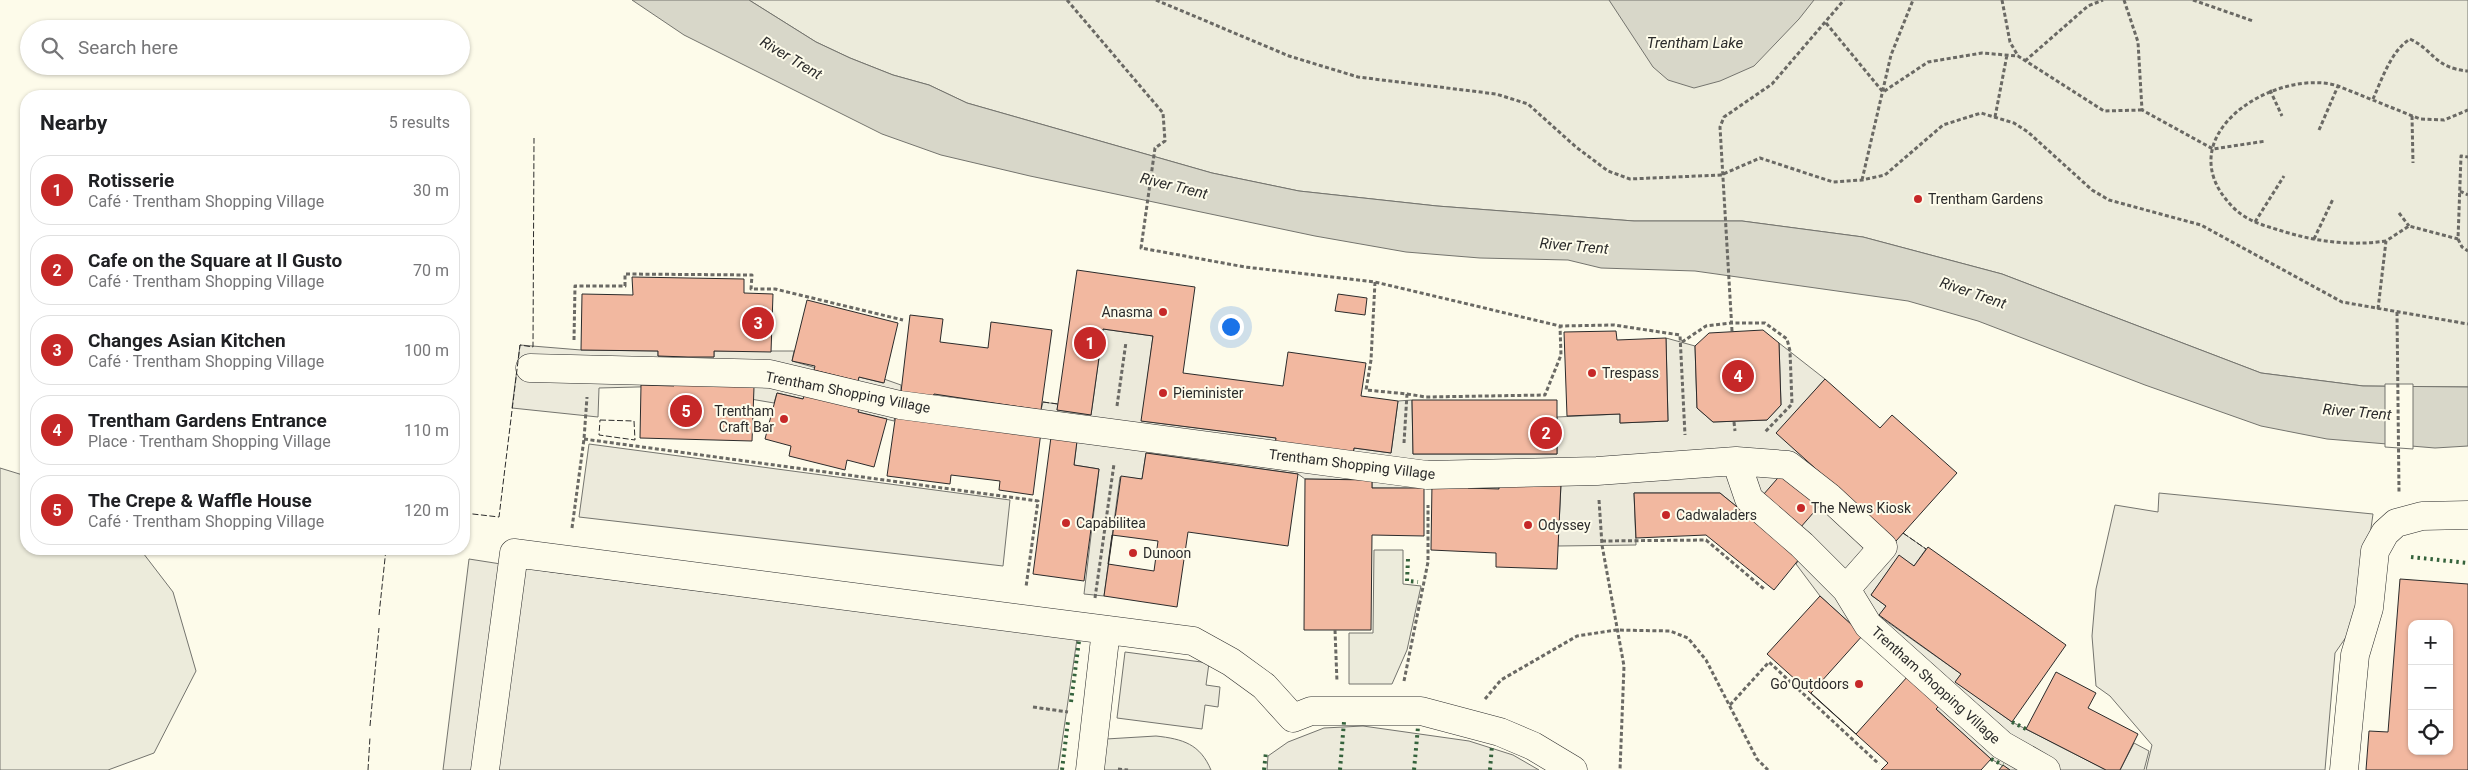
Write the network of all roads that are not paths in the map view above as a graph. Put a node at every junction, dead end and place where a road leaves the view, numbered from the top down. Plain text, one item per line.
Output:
1 (530, 368) dead end
2 (1736, 461) junction
3 (2468, 516) edge
4 (1846, 589) junction
5 (1106, 630) junction
6 (485, 770) edge
7 (1090, 770) edge
8 (1572, 770) edge
9 (2046, 770) edge
10 (2344, 770) edge

1 - 2 street, Trentham Shopping Village
2 - 4 street, Trentham Shopping Village
2 - 4 street
3 - 10 street
4 - 9 street, Trentham Shopping Village
5 - 6 street
5 - 7 street
5 - 8 street

